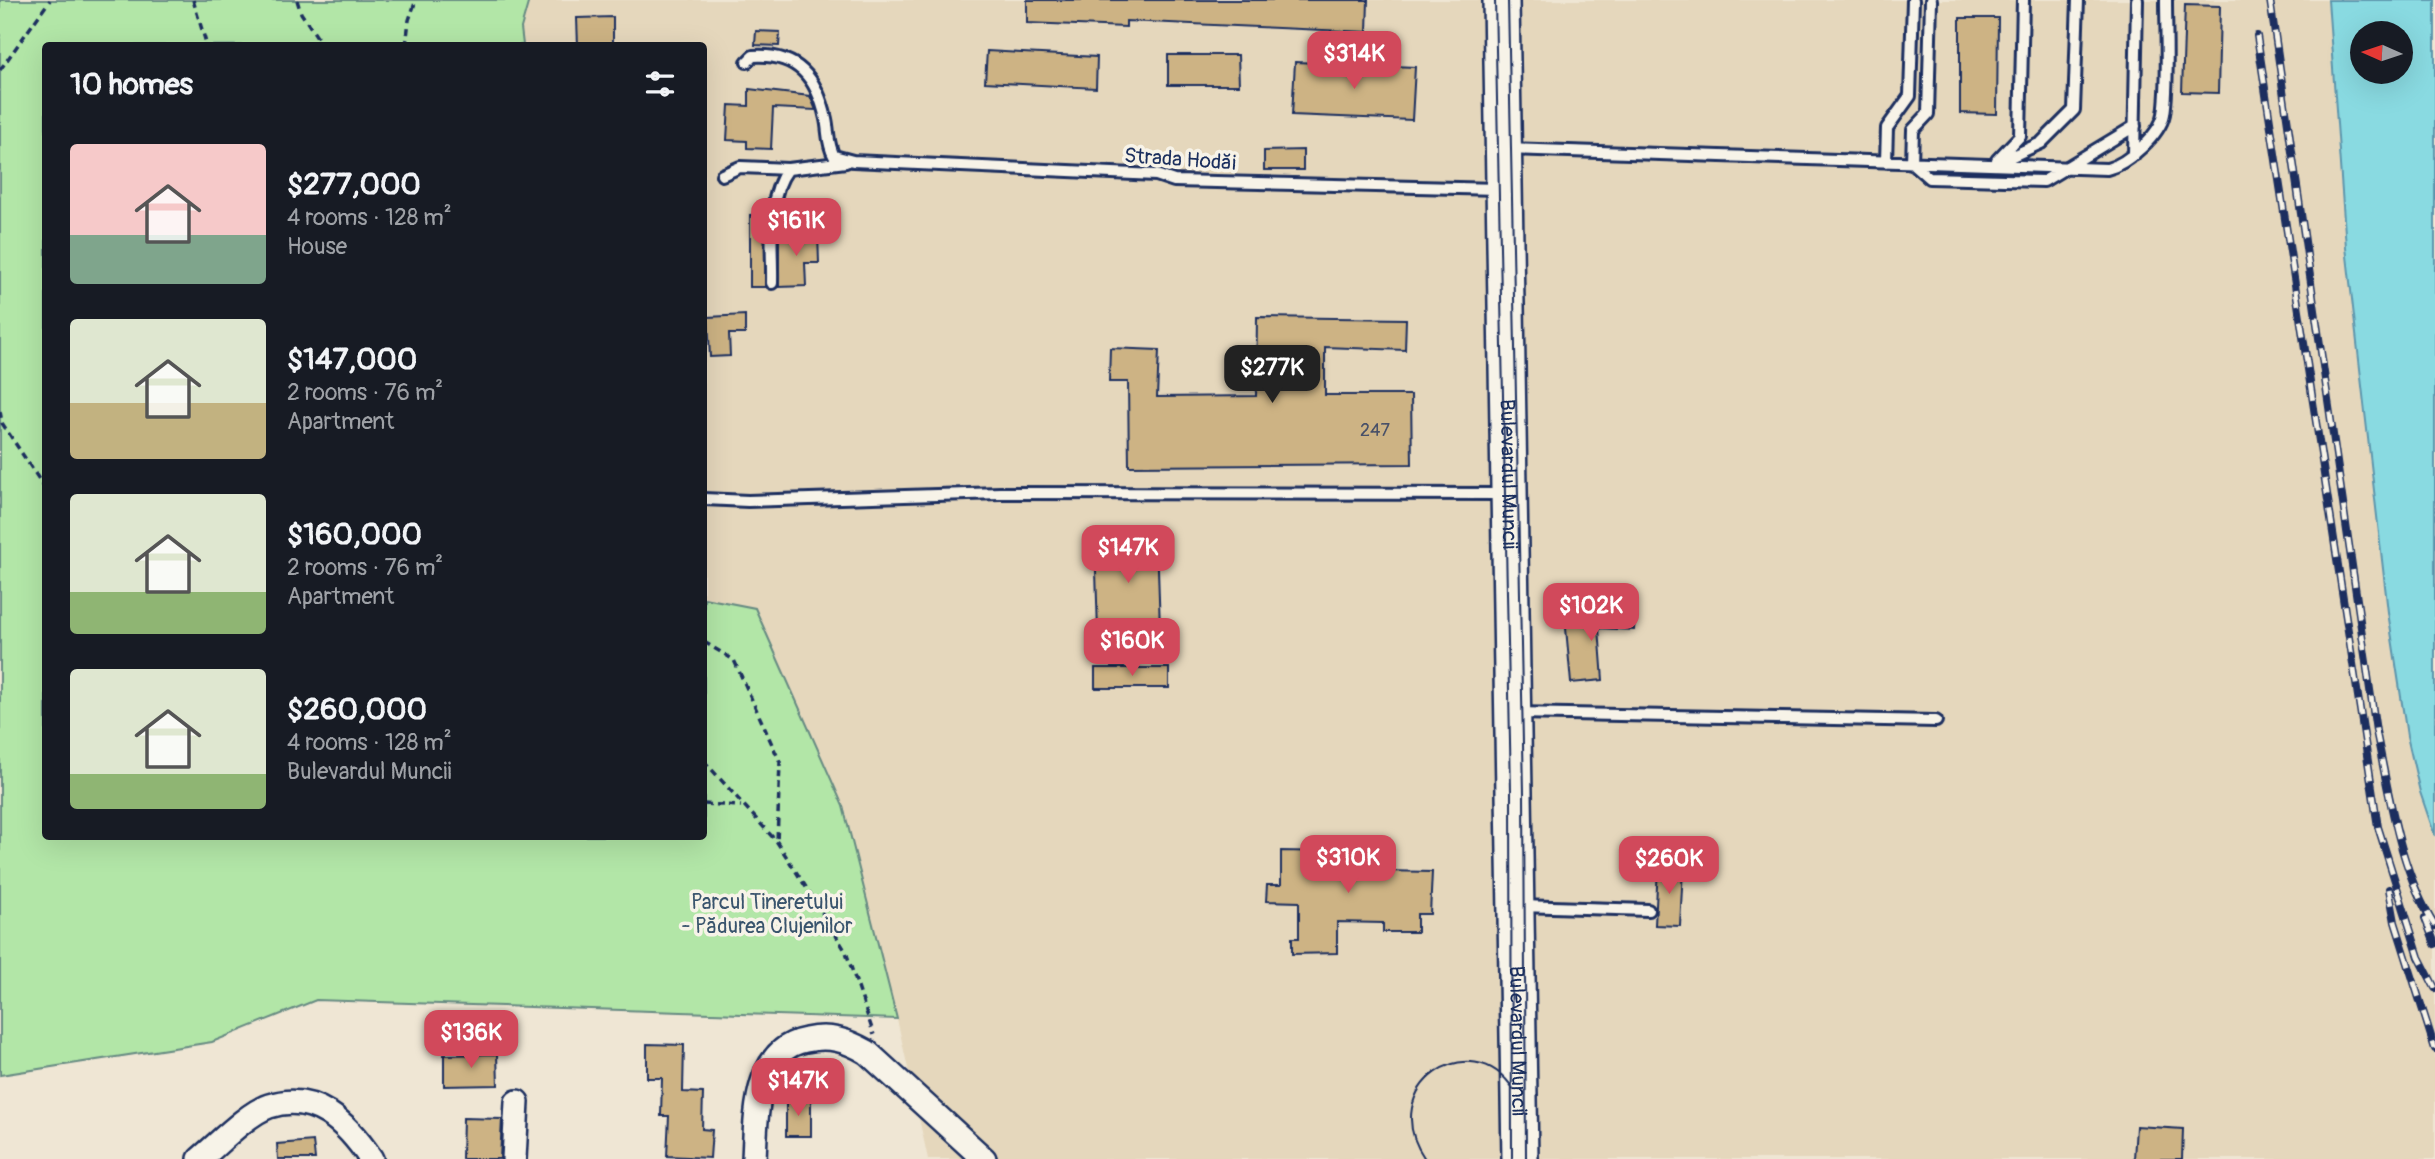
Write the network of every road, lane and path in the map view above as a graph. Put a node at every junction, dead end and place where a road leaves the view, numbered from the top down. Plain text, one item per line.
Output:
1 (50, 0) edge
2 (193, 0) edge
3 (297, 0) edge
4 (416, 0) edge
5 (1501, 0) edge
6 (1913, 0) edge
7 (1931, 0) edge
8 (2023, 0) edge
9 (2078, 0) edge
10 (2137, 0) edge
11 (2166, 0) edge
12 (206, 42) edge
13 (320, 42) edge
14 (406, 42) edge
15 (747, 62) dead end
16 (0, 70) edge
17 (2135, 126) junction
18 (1505, 149) junction
19 (2134, 155) junction
20 (853, 161) junction
21 (1886, 162) junction
22 (1912, 163) junction
23 (1993, 165) junction
24 (2070, 167) junction
25 (788, 169) junction
26 (722, 175) dead end
27 (1505, 189) junction
28 (772, 283) dead end
29 (0, 411) edge
30 (42, 483) edge
31 (1510, 494) junction
32 (707, 499) edge
33 (707, 644) edge
34 (1514, 713) junction
35 (1936, 721) dead end
36 (707, 764) edge
37 (707, 804) edge
38 (743, 806) junction
39 (777, 842) junction
40 (1517, 906) junction
41 (1648, 910) dead end
42 (876, 1060) junction
43 (517, 1102) dead end
44 (367, 1157) edge
45 (200, 1159) edge
46 (514, 1159) edge
47 (754, 1159) edge
48 (984, 1159) edge
49 (1520, 1159) edge

1 - 16 path
2 - 12 path
3 - 13 path
4 - 14 path
5 - 18 main road, Bulevardul Muncii
6 - 21 lane
7 - 22 lane
8 - 23 lane
9 - 23 lane
10 - 17 lane
11 - 19 lane
15 - 20 lane
17 - 19 lane
17 - 24 lane
18 - 21 lane
18 - 27 main road, Bulevardul Muncii
19 - 24 lane
20 - 25 lane, Strada Hodăi
20 - 27 lane, Strada Hodăi
21 - 22 lane
22 - 23 lane
22 - 24 lane
23 - 24 lane
25 - 26 lane, Strada Hodăi
25 - 28 lane
27 - 31 main road, Bulevardul Muncii
29 - 30 path
31 - 32 lane
31 - 34 main road, Bulevardul Muncii
33 - 39 path
34 - 35 lane
34 - 40 main road, Bulevardul Muncii
36 - 38 path
37 - 38 path
38 - 39 path
39 - 42 path
40 - 41 lane
40 - 49 main road, Bulevardul Muncii
42 - 47 street
42 - 48 street
43 - 46 street
44 - 45 street

